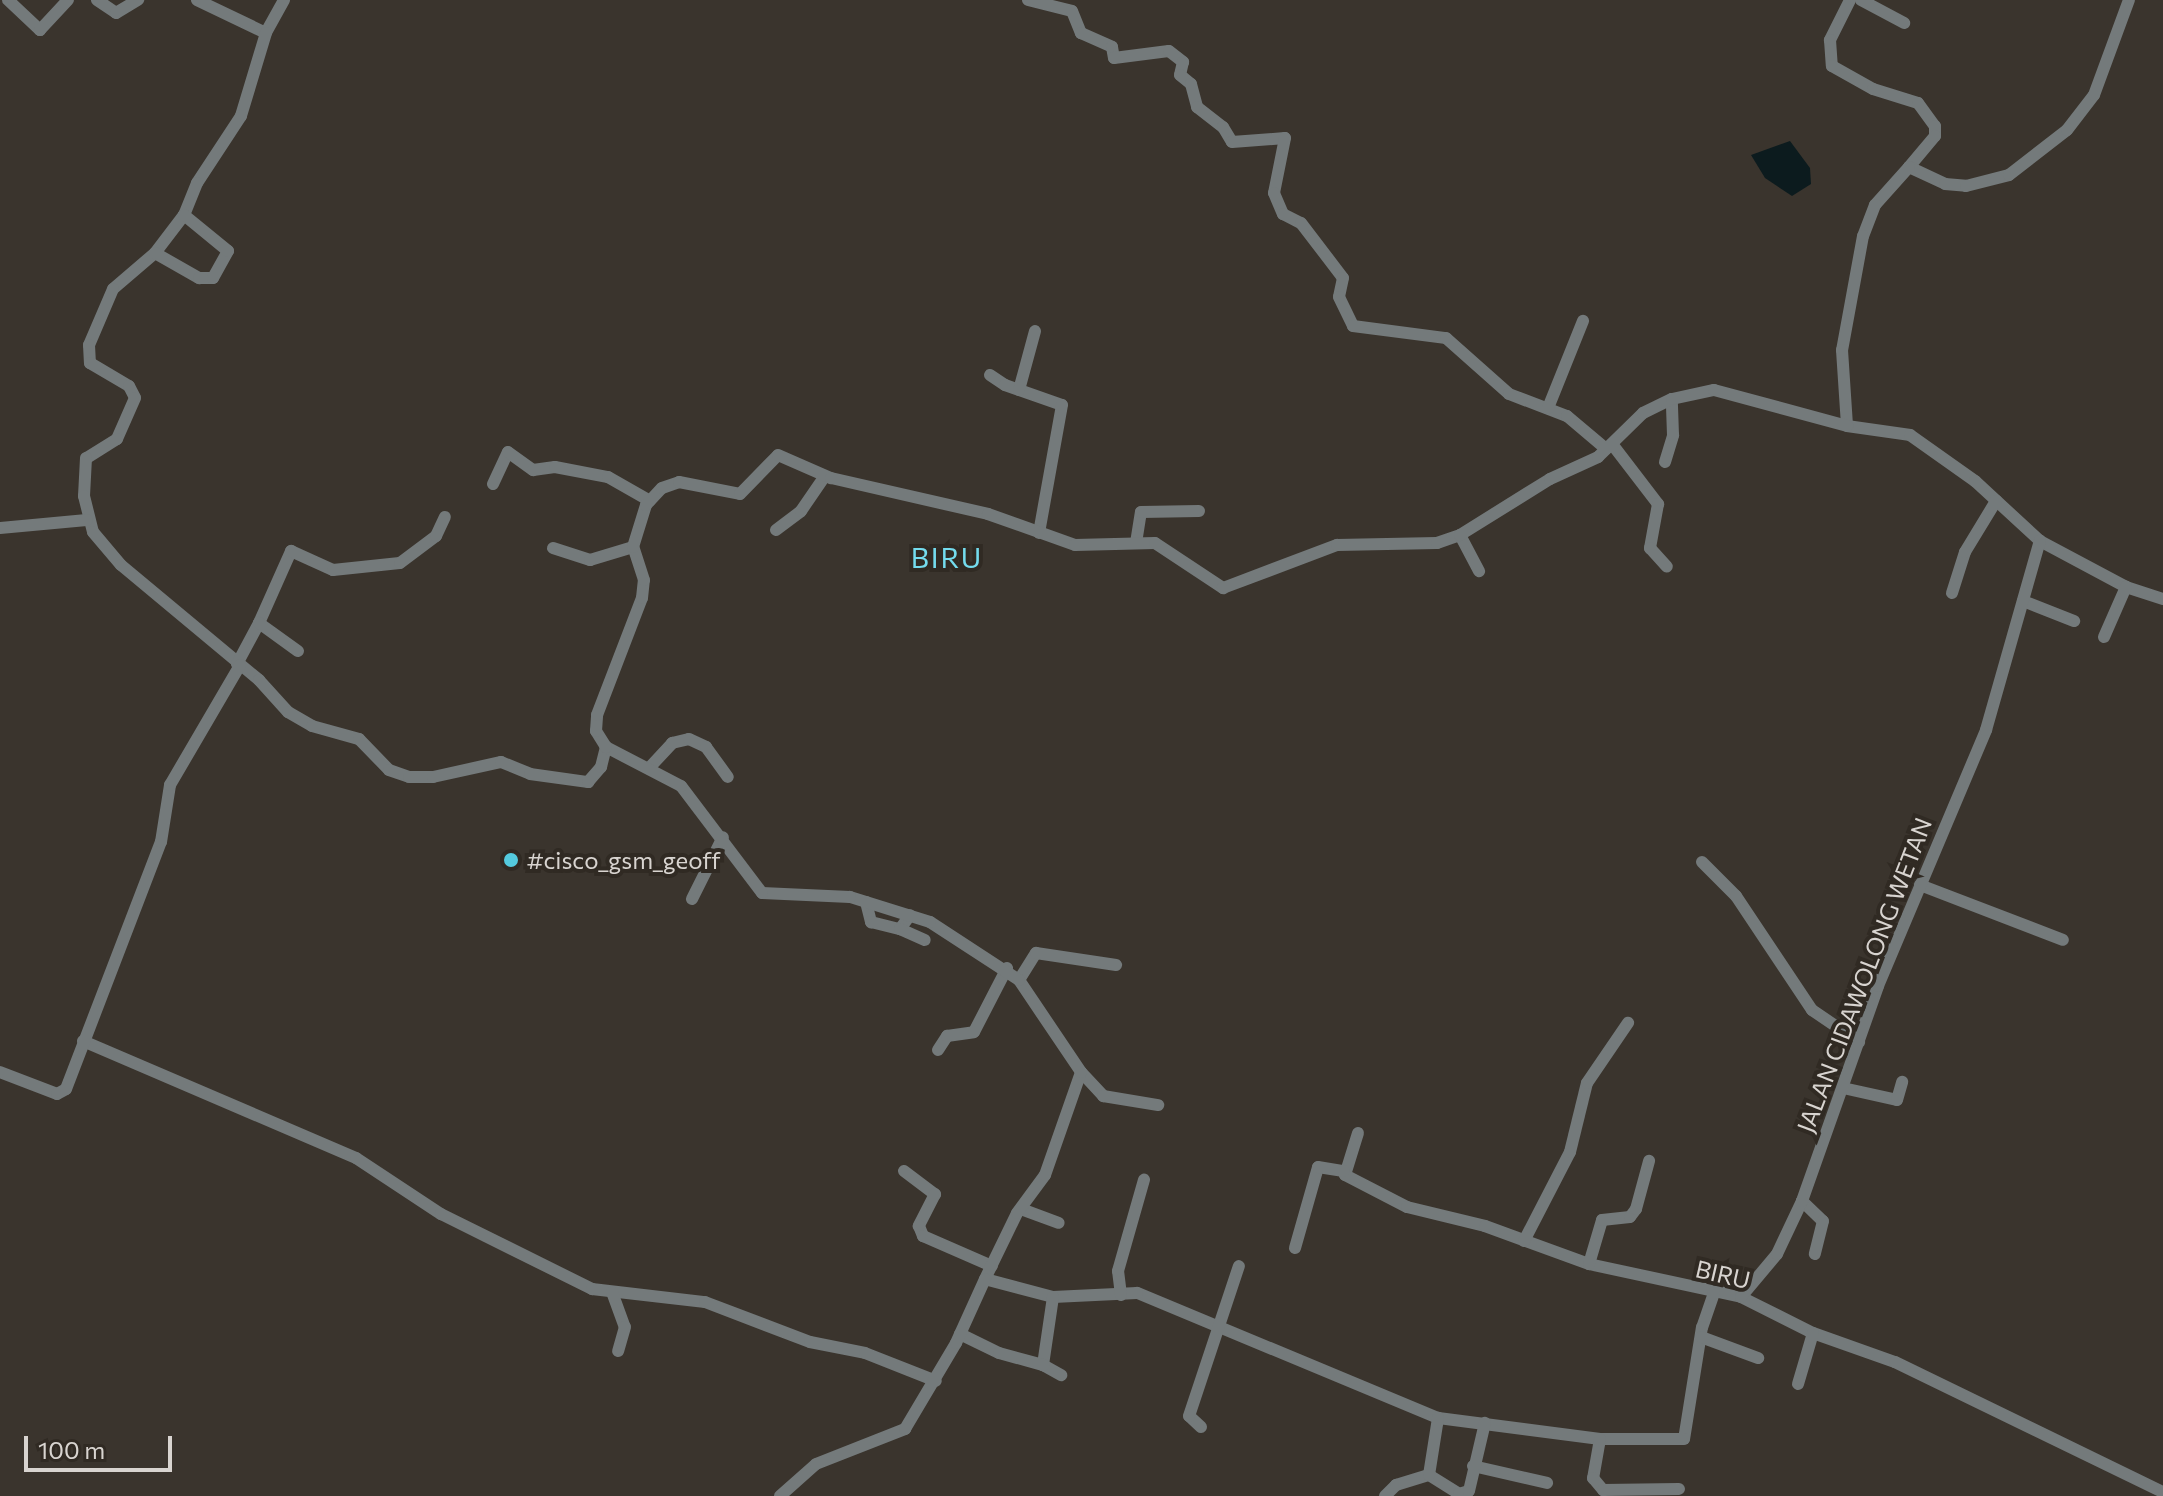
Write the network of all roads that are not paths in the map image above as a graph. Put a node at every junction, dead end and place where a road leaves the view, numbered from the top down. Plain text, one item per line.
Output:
1 (8, 0) edge
2 (68, 0) edge
3 (97, 0) edge
4 (138, 0) edge
5 (197, 0) edge
6 (284, 0) edge
7 (1028, 0) edge
8 (1850, 0) edge
9 (1861, 0) edge
10 (2129, 0) edge
11 (1904, 23) dead end
12 (266, 33) junction
13 (1909, 167) junction
14 (184, 215) junction
15 (155, 253) junction
16 (1583, 321) dead end
17 (1035, 331) dead end
18 (990, 375) dead end
19 (1019, 390) junction
20 (1672, 399) junction
21 (1548, 408) junction
22 (1847, 426) junction
23 (1609, 447) junction
24 (1665, 462) dead end
25 (825, 476) junction
26 (493, 484) dead end
27 (650, 501) junction
28 (1996, 501) junction
29 (1199, 511) dead end
30 (445, 517) dead end
31 (87, 520) junction
32 (0, 528) edge
33 (776, 530) dead end
34 (1039, 533) junction
35 (1460, 535) junction
36 (2040, 541) junction
37 (1136, 543) junction
38 (633, 547) junction
39 (553, 548) dead end
40 (1667, 567) dead end
41 (1479, 571) dead end
42 (2126, 587) junction
43 (1952, 593) dead end
44 (2163, 599) edge
45 (2023, 601) junction
46 (2074, 621) dead end
47 (259, 623) junction
48 (2104, 637) dead end
49 (298, 651) dead end
50 (238, 664) junction
51 (606, 747) junction
52 (650, 767) junction
53 (728, 777) dead end
54 (723, 837) junction
55 (1702, 862) dead end
56 (1920, 885) junction
57 (692, 899) dead end
58 (866, 902) junction
59 (910, 915) junction
60 (900, 929) junction
61 (925, 940) dead end
62 (2063, 940) dead end
63 (1116, 965) dead end
64 (1007, 968) junction
65 (1019, 980) junction
66 (1628, 1023) dead end
67 (83, 1041) junction
68 (1859, 1042) junction
69 (938, 1050) dead end
70 (0, 1072) edge
71 (1081, 1072) junction
72 (1902, 1082) dead end
73 (1843, 1088) junction
74 (1158, 1105) dead end
75 (1358, 1133) dead end
76 (1649, 1161) dead end
77 (904, 1171) dead end
78 (1344, 1171) junction
79 (1144, 1180) dead end
80 (1802, 1201) junction
81 (1021, 1209) junction
82 (1059, 1223) dead end
83 (1524, 1241) junction
84 (1295, 1248) dead end
85 (1815, 1254) dead end
86 (1589, 1264) junction
87 (992, 1266) junction
88 (1239, 1266) dead end
89 (985, 1279) junction
90 (612, 1292) junction
91 (1714, 1293) junction
92 (1121, 1295) junction
93 (1053, 1297) junction
94 (1741, 1297) junction
95 (1220, 1326) junction
96 (1813, 1333) junction
97 (960, 1334) junction
98 (1701, 1337) junction
99 (618, 1351) dead end
100 (1758, 1358) dead end
101 (1043, 1365) junction
102 (1061, 1375) dead end
103 (936, 1381) junction
104 (1798, 1384) dead end
105 (1438, 1418) junction
106 (1485, 1423) junction
107 (1201, 1427) dead end
108 (1600, 1439) junction
109 (1473, 1466) junction
110 (1429, 1475) junction
111 (1547, 1483) dead end
112 (1679, 1489) dead end
113 (2163, 1492) edge
114 (780, 1496) edge
115 (1385, 1496) edge

1 - 2 street
3 - 4 street
5 - 12 street
6 - 12 street
7 - 21 street
8 - 13 street
9 - 11 street
10 - 13 street
12 - 14 street
13 - 22 street
14 - 15 street
14 - 15 street
15 - 31 street
16 - 21 street
17 - 19 street
18 - 19 street
19 - 34 street
20 - 22 street
20 - 23 street
20 - 24 street
21 - 23 street
22 - 28 street
23 - 35 street
23 - 40 street
25 - 27 street
25 - 33 street
25 - 34 street
26 - 27 street
27 - 38 street
28 - 36 street
28 - 43 street
29 - 37 street
30 - 47 street
31 - 32 street
31 - 50 street
34 - 37 street
35 - 37 street
35 - 41 street
36 - 42 street
36 - 45 street, JALAN CIDAWOLONG WETAN
38 - 39 street
38 - 51 street
42 - 44 street
42 - 48 street
45 - 46 street
45 - 56 street, JALAN CIDAWOLONG WETAN
47 - 49 street
47 - 50 street
50 - 51 street
50 - 67 street
51 - 52 street
52 - 53 street
52 - 54 street
54 - 57 street
54 - 58 street
55 - 68 street
56 - 62 street
56 - 68 street, JALAN CIDAWOLONG WETAN
58 - 59 street
58 - 60 street
59 - 60 street
59 - 64 street
60 - 61 street
63 - 65 street
64 - 65 street
64 - 69 street
65 - 71 street
66 - 83 street
67 - 70 street
67 - 90 street
68 - 73 street, JALAN CIDAWOLONG WETAN
71 - 74 street
71 - 81 street
72 - 73 street
73 - 80 street, JALAN CIDAWOLONG WETAN
75 - 78 street
76 - 86 street
77 - 87 street
78 - 83 street, BIRU
78 - 84 street
79 - 92 street
80 - 85 street
80 - 94 street, JALAN CIDAWOLONG WETAN
81 - 82 street
81 - 87 street
83 - 86 street, BIRU
86 - 91 street, BIRU
87 - 89 street
88 - 95 street
89 - 93 street
89 - 97 street
90 - 99 street
90 - 103 street
91 - 94 street, BIRU
91 - 98 street
92 - 93 street
92 - 95 street
93 - 101 street
94 - 96 street, BIRU
95 - 105 street
95 - 107 street
96 - 104 street
96 - 113 street, BIRU
97 - 101 street
97 - 103 street
98 - 100 street
98 - 108 street
101 - 102 street
103 - 114 street
105 - 106 street
105 - 110 street
106 - 108 street
106 - 109 street
108 - 112 street
109 - 110 street
109 - 111 street
110 - 115 street

